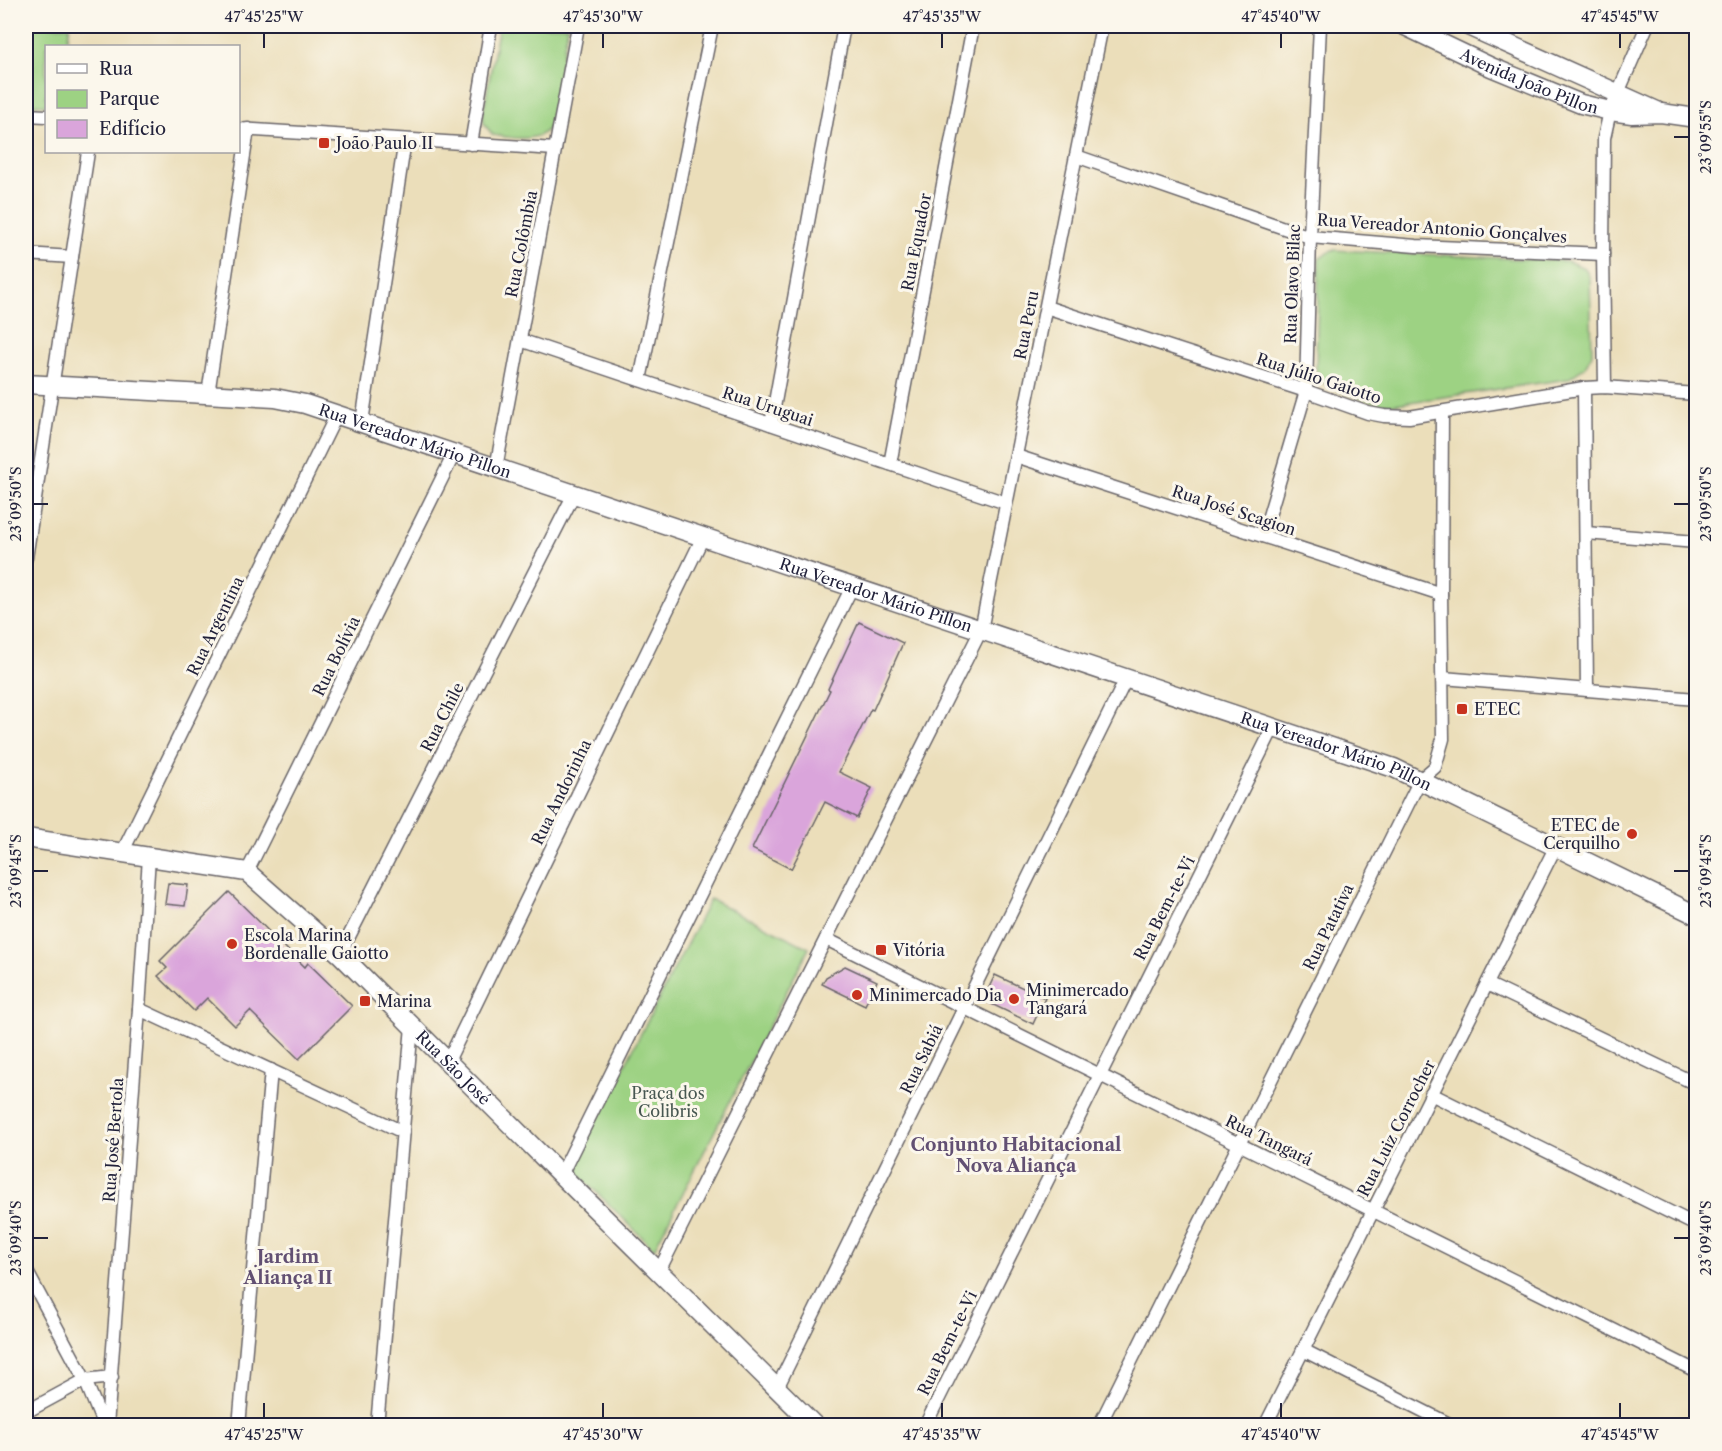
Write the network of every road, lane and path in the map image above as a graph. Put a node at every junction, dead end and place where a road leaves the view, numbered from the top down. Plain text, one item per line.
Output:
1 (491, 26) edge
2 (578, 26) edge
3 (712, 26) edge
4 (844, 26) edge
5 (973, 26) edge
6 (1102, 26) edge
7 (1320, 26) edge
8 (1405, 26) edge
9 (1468, 26) edge
10 (1647, 26) edge
11 (1617, 93) junction
12 (1610, 111) junction
13 (1661, 113) junction
14 (26, 115) edge
15 (45, 116) edge
16 (1696, 118) edge
17 (243, 129) edge
18 (405, 140) junction
19 (471, 144) junction
20 (555, 149) junction
21 (240, 152) edge
22 (88, 153) edge
23 (240, 153) edge
24 (1076, 156) junction
25 (1310, 237) junction
26 (26, 254) edge
27 (1603, 254) junction
28 (72, 256) junction
29 (1046, 308) junction
30 (520, 340) junction
31 (640, 380) junction
32 (26, 384) edge
33 (52, 386) junction
34 (1605, 387) junction
35 (1584, 388) junction
36 (1306, 391) junction
37 (208, 394) junction
38 (1696, 394) edge
39 (1442, 412) junction
40 (337, 414) junction
41 (362, 422) junction
42 (771, 424) junction
43 (454, 454) junction
44 (1016, 456) junction
45 (890, 464) junction
46 (496, 468) junction
47 (574, 494) junction
48 (1006, 503) junction
49 (1586, 534) junction
50 (1263, 536) junction
51 (703, 537) junction
52 (1696, 543) edge
53 (26, 558) edge
54 (852, 587) junction
55 (1441, 594) junction
56 (981, 630) junction
57 (1443, 678) junction
58 (1126, 679) junction
59 (1587, 690) junction
60 (1696, 699) edge
61 (1273, 728) junction
62 (1420, 780) junction
63 (26, 838) edge
64 (1556, 846) junction
65 (122, 853) junction
66 (149, 857) junction
67 (247, 872) junction
68 (1696, 915) edge
69 (826, 939) junction
70 (340, 954) junction
71 (1487, 984) junction
72 (964, 1008) junction
73 (140, 1009) junction
74 (412, 1026) junction
75 (448, 1061) junction
76 (271, 1070) junction
77 (1099, 1074) junction
78 (1696, 1084) edge
79 (1431, 1094) junction
80 (403, 1132) junction
81 (1239, 1144) junction
82 (561, 1175) junction
83 (1373, 1210) junction
84 (1696, 1225) edge
85 (26, 1270) edge
86 (659, 1271) junction
87 (1303, 1350) junction
88 (1696, 1371) edge
89 (112, 1377) junction
90 (85, 1380) junction
91 (777, 1388) junction
92 (26, 1412) edge
93 (106, 1425) edge
94 (238, 1425) edge
95 (377, 1425) edge
96 (815, 1425) edge
97 (925, 1425) edge
98 (1099, 1425) edge
99 (1265, 1425) edge
100 (1453, 1425) edge

1 - 19 street
2 - 20 street, Rua Colômbia
3 - 31 street
4 - 42 street
5 - 45 street, Rua Equador
6 - 24 street, Rua Peru
7 - 25 street, Rua Olavo Bilac
8 - 12 street, Avenida João Pillon
9 - 11 street, Avenida João Pillon
10 - 11 street
11 - 12 street
11 - 13 street, Avenida João Pillon
12 - 13 street, Avenida João Pillon
12 - 27 street
13 - 16 street, Avenida João Pillon
14 - 15 street
17 - 18 street
17 - 21 street
18 - 19 street
18 - 41 street
19 - 20 street
20 - 30 street, Rua Colômbia
22 - 28 street
23 - 37 street
24 - 25 street, Rua Vereador Antonio Gonçalves
24 - 29 street, Rua Peru
25 - 27 street, Rua Vereador Antonio Gonçalves
25 - 36 street, Rua Olavo Bilac
26 - 28 street
27 - 34 street
28 - 33 street
29 - 36 street, Rua Júlio Gaiotto
29 - 44 street, Rua Peru
30 - 31 street, Rua Uruguai
30 - 46 street, Rua Colômbia
31 - 42 street, Rua Uruguai
32 - 33 street, Rua Vereador Mário Pillon
33 - 37 street, Rua Vereador Mário Pillon
33 - 53 street
34 - 35 street, Rua Júlio Gaiotto
34 - 38 street, Rua Júlio Gaiotto
35 - 39 street, Rua Júlio Gaiotto
35 - 49 street
36 - 39 street, Rua Júlio Gaiotto
36 - 50 street, Rua Olavo Bilac
37 - 40 street, Rua Vereador Mário Pillon
39 - 55 street, Rua Patativa
40 - 41 street, Rua Vereador Mário Pillon
40 - 65 street, Rua Argentina
41 - 43 street, Rua Vereador Mário Pillon
42 - 45 street, Rua Uruguai
43 - 46 street, Rua Vereador Mário Pillon
43 - 67 street, Rua Bolívia
44 - 48 street, Rua Peru
44 - 50 street, Rua José Scagion
45 - 48 street, Rua Uruguai
46 - 47 street, Rua Vereador Mário Pillon
47 - 51 street, Rua Vereador Mário Pillon
47 - 70 street, Rua Chile
48 - 56 street, Rua Peru
49 - 52 street
49 - 59 street
50 - 55 street, Rua José Scagion
51 - 54 street, Rua Vereador Mário Pillon
51 - 75 street, Rua Andorinha
54 - 56 street, Rua Vereador Mário Pillon
54 - 82 street
55 - 57 street, Rua Patativa
56 - 58 street, Rua Vereador Mário Pillon
56 - 69 street
57 - 59 street
57 - 62 street, Rua Patativa
58 - 61 street, Rua Vereador Mário Pillon
58 - 72 street, Rua Sabiá
59 - 60 street
61 - 62 street, Rua Vereador Mário Pillon
61 - 77 street, Rua Bem-te-Vi
62 - 64 street, Rua Vereador Mário Pillon
62 - 81 street, Rua Patativa
63 - 65 street
64 - 68 street, Rua Vereador Mário Pillon
64 - 71 street, Rua Luiz Corrocher
65 - 66 street
66 - 67 street
66 - 73 street, Rua José Bertola
67 - 70 street, Rua São José
69 - 72 street, Rua Tangará
69 - 86 street
70 - 74 street, Rua São José
71 - 78 street
71 - 79 street, Rua Luiz Corrocher
72 - 77 street, Rua Tangará
72 - 91 street, Rua Sabiá
73 - 76 street
73 - 89 street, Rua José Bertola
74 - 75 street, Rua São José
74 - 80 street
75 - 82 street, Rua São José
76 - 80 street
76 - 94 street
77 - 81 street, Rua Tangará
77 - 97 street, Rua Bem-te-Vi
79 - 83 street, Rua Luiz Corrocher
79 - 84 street
80 - 95 street
81 - 83 street, Rua Tangará
81 - 98 street, Rua Patativa
82 - 86 street, Rua São José
83 - 87 street, Rua Luiz Corrocher
83 - 88 street, Rua Tangará
85 - 90 street
86 - 91 street, Rua São José
87 - 99 street, Rua Luiz Corrocher
87 - 100 street
89 - 90 street
89 - 93 street, Rua José Bertola
90 - 92 street
90 - 93 street
91 - 96 street, Rua São José

